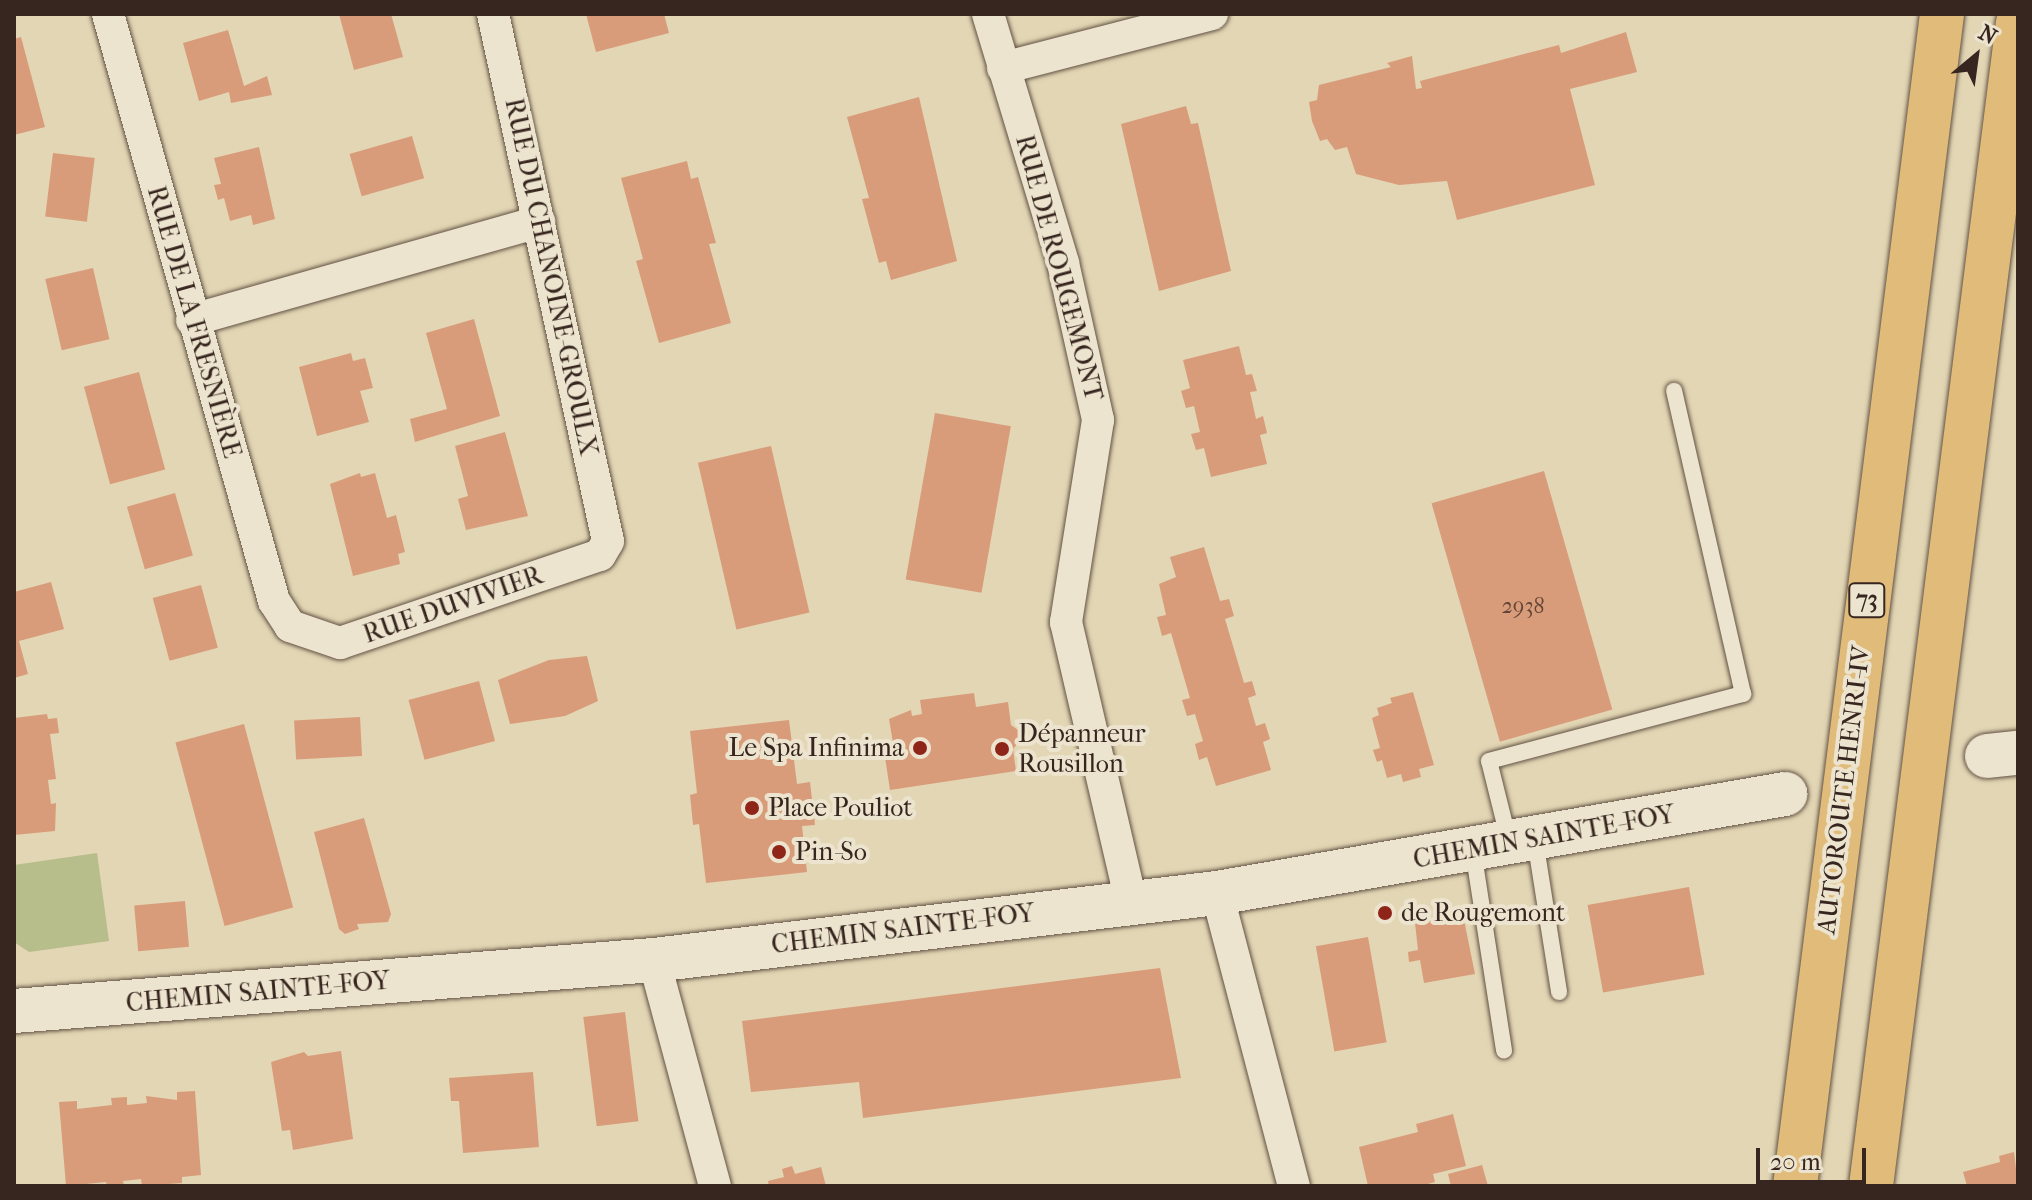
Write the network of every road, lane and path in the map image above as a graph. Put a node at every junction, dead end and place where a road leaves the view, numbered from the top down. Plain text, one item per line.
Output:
1 (108, 14) edge
2 (493, 14) edge
3 (988, 14) edge
4 (1212, 14) edge
5 (1942, 14) edge
6 (2018, 23) edge
7 (1003, 68) junction
8 (539, 222) junction
9 (192, 320) junction
10 (1674, 391) dead end
11 (608, 541) joint
12 (290, 626) joint
13 (1785, 794) dead end
14 (1506, 843) junction
15 (1217, 893) junction
16 (1131, 901) junction
17 (654, 960) junction
18 (1559, 992) dead end
19 (14, 1011) edge
20 (1504, 1051) dead end
21 (715, 1186) edge
22 (1294, 1186) edge
23 (1795, 1186) edge
24 (1871, 1186) edge

1 - 9 street, RUE DE LA FRESNIÈRE
2 - 8 street, RUE DU CHANOINE-GROULX
3 - 7 street, RUE DE ROUGEMONT
4 - 7 street
5 - 23 highway, AUTOROUTE HENRI-IV / 73
6 - 24 highway
7 - 16 street, RUE DE ROUGEMONT
8 - 9 street
8 - 11 street, RUE DU CHANOINE-GROULX
9 - 12 street, RUE DE LA FRESNIÈRE
10 - 14 lane
11 - 12 street, RUE DUVIVIER
13 - 14 main road, CHEMIN SAINTE-FOY
14 - 15 main road, CHEMIN SAINTE-FOY
14 - 18 lane
14 - 20 lane
15 - 16 main road, CHEMIN SAINTE-FOY
15 - 22 street
16 - 17 main road, CHEMIN SAINTE-FOY
17 - 19 main road, CHEMIN SAINTE-FOY
17 - 21 street

